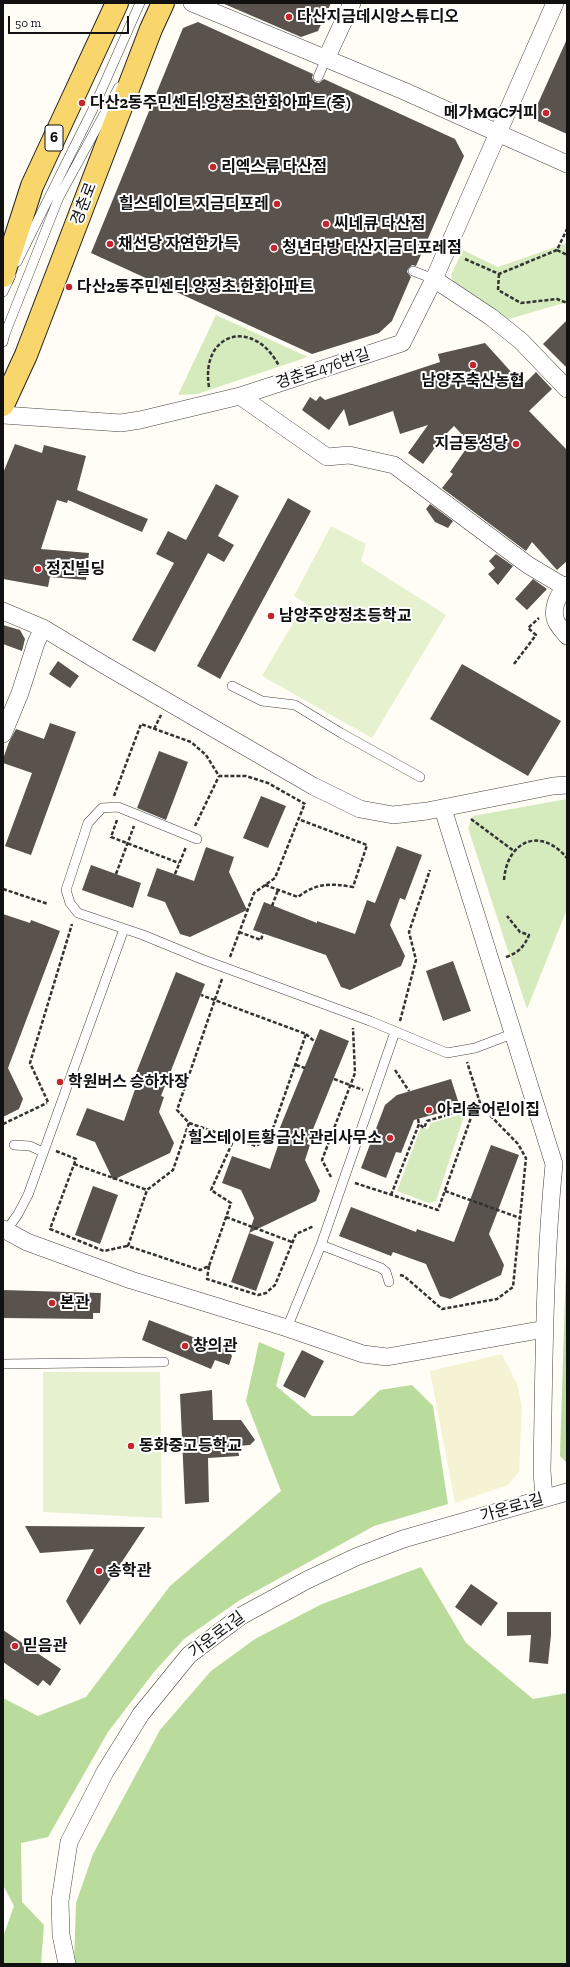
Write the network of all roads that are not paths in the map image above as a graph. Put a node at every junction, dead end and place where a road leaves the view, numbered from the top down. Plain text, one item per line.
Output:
1 (117, 3) edge
2 (140, 3) edge
3 (163, 3) edge
4 (192, 3) edge
5 (352, 3) edge
6 (555, 3) edge
7 (151, 29) junction
8 (326, 59) junction
9 (318, 77) dead end
10 (497, 133) junction
11 (567, 164) edge
12 (413, 272) dead end
13 (3, 276) edge
14 (434, 279) junction
15 (3, 292) edge
16 (3, 342) edge
17 (567, 389) edge
18 (240, 396) junction
19 (3, 405) edge
20 (3, 415) edge
21 (566, 586) edge
22 (3, 611) edge
23 (43, 628) junction
24 (567, 636) edge
25 (232, 686) dead end
26 (3, 734) edge
27 (420, 777) dead end
28 (567, 785) edge
29 (443, 809) junction
30 (197, 838) dead end
31 (124, 929) junction
32 (395, 1032) junction
33 (512, 1034) junction
34 (14, 1145) dead end
35 (43, 1152) junction
36 (5, 1230) edge
37 (321, 1245) junction
38 (389, 1282) dead end
39 (287, 1328) junction
40 (545, 1329) junction
41 (164, 1362) dead end
42 (3, 1364) edge
43 (567, 1492) edge
44 (544, 1498) junction
45 (67, 1964) edge

1 - 13 main road, 6
2 - 15 lane
3 - 7 main road, 경춘로
4 - 8 street
5 - 8 street
6 - 10 street, 경춘로476번길
7 - 16 lane
7 - 19 main road, 경춘로
8 - 9 lane
8 - 10 street
10 - 11 street
10 - 14 street, 경춘로476번길
12 - 14 lane
14 - 17 street
14 - 18 street, 경춘로476번길
18 - 20 street, 경춘로476번길
18 - 21 street
21 - 24 street
22 - 23 street
23 - 26 street
23 - 29 street
25 - 27 lane
28 - 29 street
29 - 33 street
30 - 31 lane
31 - 32 lane
31 - 35 lane
32 - 33 lane
32 - 37 lane
33 - 40 street
34 - 35 lane
35 - 36 lane
36 - 39 street
37 - 38 lane
37 - 39 lane
39 - 40 street
40 - 44 street
41 - 42 lane
43 - 44 street, 가운로1길
44 - 45 street, 가운로1길

